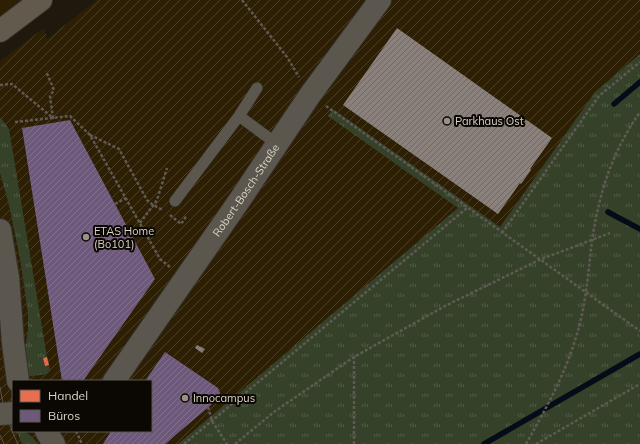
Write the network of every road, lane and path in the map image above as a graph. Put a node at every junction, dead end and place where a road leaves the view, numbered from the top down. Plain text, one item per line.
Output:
1 (41, 0) edge
2 (242, 0) edge
3 (380, 0) edge
4 (0, 31) edge
5 (640, 62) edge
6 (46, 71) dead end
7 (0, 85) edge
8 (257, 88) dead end
9 (310, 95) junction
10 (640, 112) edge
11 (239, 116) junction
12 (53, 118) junction
13 (15, 122) dead end
14 (90, 135) junction
15 (276, 144) junction
16 (167, 168) dead end
17 (126, 198) junction
18 (175, 201) dead end
19 (115, 204) dead end
20 (153, 206) junction
21 (467, 208) junction
22 (187, 214) dead end
23 (140, 223) junction
24 (0, 230) edge
25 (502, 233) junction
26 (610, 233) dead end
27 (593, 240) junction
28 (539, 260) junction
29 (186, 277) junction
30 (586, 293) junction
31 (640, 331) edge
32 (354, 357) junction
33 (18, 380) edge
34 (115, 380) edge
35 (640, 384) edge
36 (208, 408) dead end
37 (12, 413) edge
38 (0, 414) edge
39 (212, 421) junction
40 (76, 432) edge
41 (82, 444) edge
42 (184, 444) edge
43 (227, 444) edge
44 (235, 444) edge
45 (354, 444) edge
46 (526, 444) edge
47 (536, 444) edge

1 - 4 main road
2 - 9 path
3 - 9 street, Robert-Bosch-Straße
5 - 25 path
6 - 12 path
7 - 12 path
8 - 11 lane
9 - 15 street, Robert-Bosch-Straße
9 - 21 path
10 - 27 path
11 - 15 lane
11 - 18 lane
12 - 13 path
12 - 14 path
14 - 17 path
14 - 20 path
15 - 29 street, Robert-Bosch-Straße
16 - 20 path
17 - 19 path
17 - 23 path
20 - 22 path
20 - 23 path
21 - 25 path
21 - 39 path
23 - 29 path
24 - 33 street
25 - 28 path
26 - 27 path
27 - 28 path
27 - 30 path
28 - 30 path
28 - 32 path
29 - 34 street, Robert-Bosch-Straße
30 - 31 path
30 - 46 path
32 - 44 path
32 - 45 path
35 - 47 path
36 - 39 path
37 - 38 street
39 - 42 path
39 - 43 path
40 - 41 path

